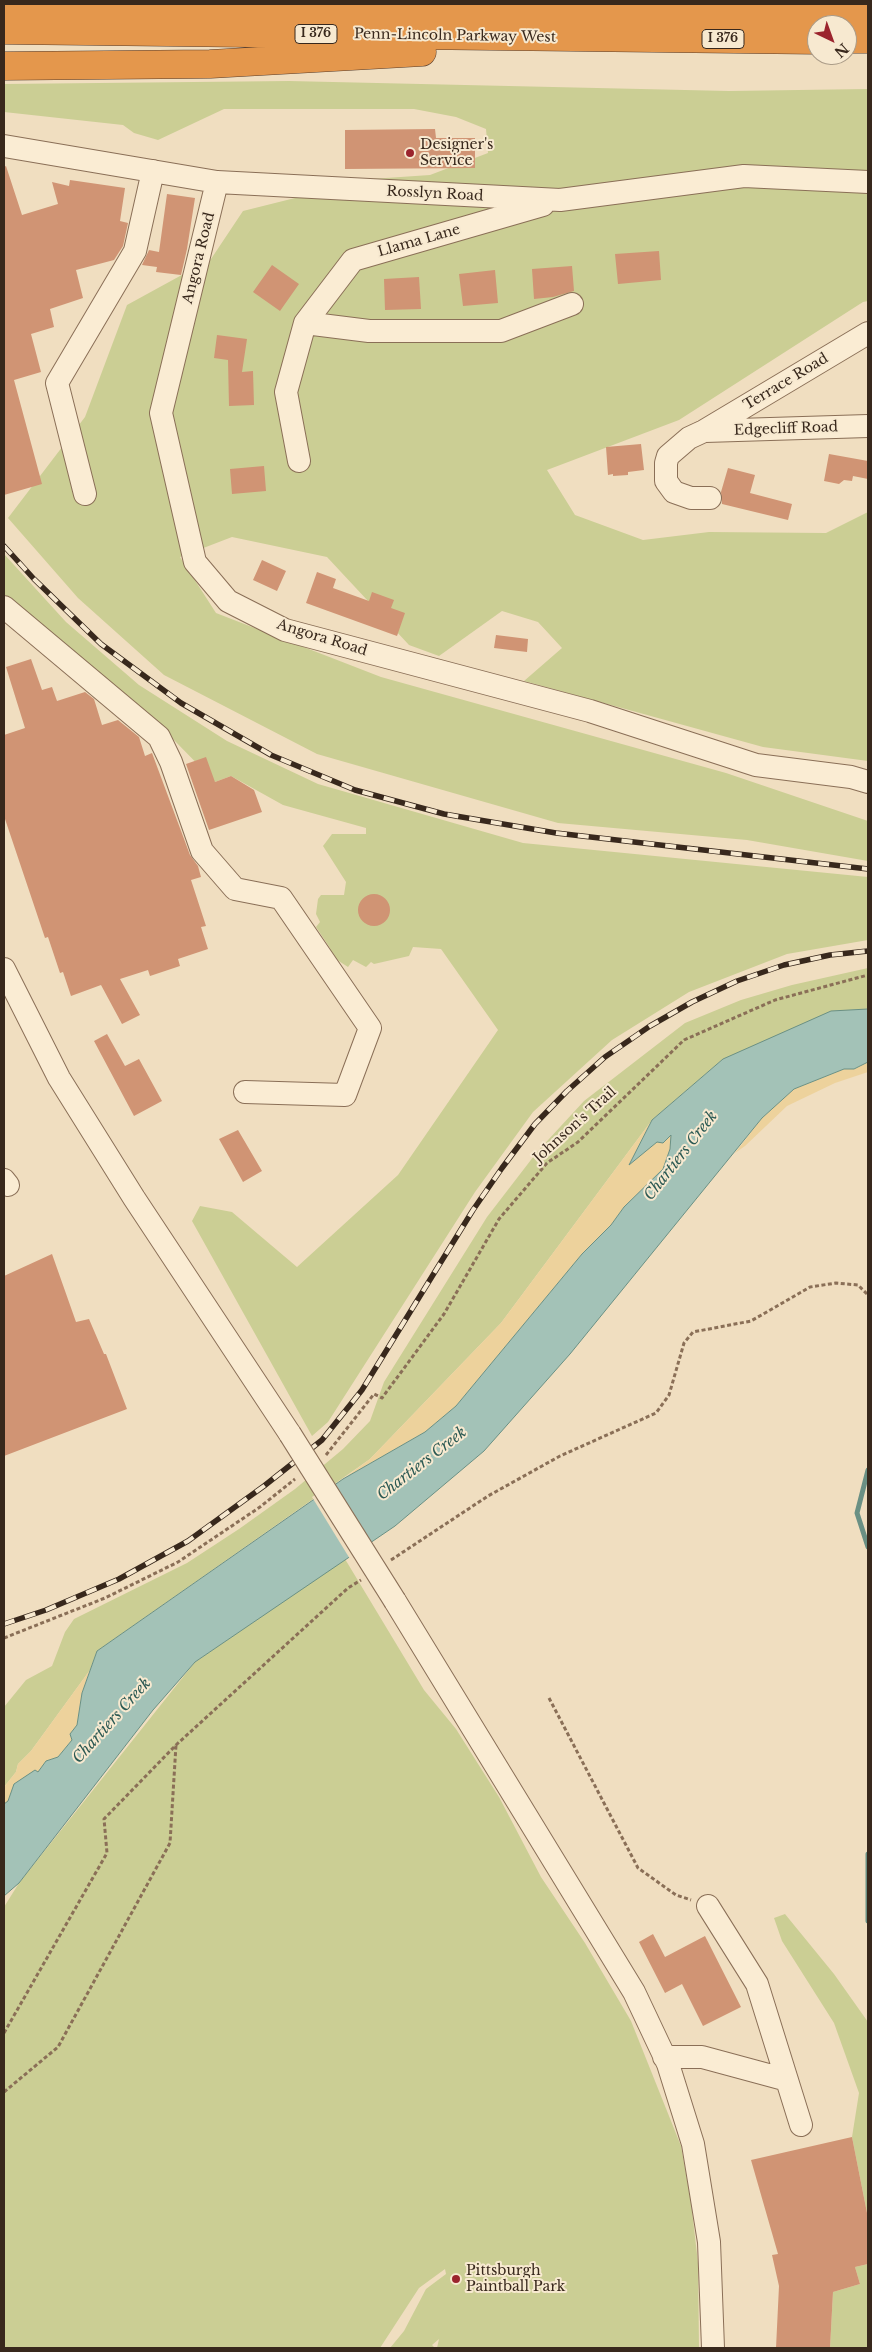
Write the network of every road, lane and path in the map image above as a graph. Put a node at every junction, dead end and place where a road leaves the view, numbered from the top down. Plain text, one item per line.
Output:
1 (4, 4) edge
2 (351, 4) edge
3 (408, 9) junction
4 (868, 14) edge
5 (4, 30) edge
6 (629, 38) junction
7 (807, 40) edge
8 (4, 66) edge
9 (4, 146) edge
10 (154, 171) junction
11 (217, 182) junction
12 (868, 182) edge
13 (560, 200) junction
14 (572, 304) dead end
15 (305, 323) junction
16 (868, 334) edge
17 (868, 426) edge
18 (704, 431) junction
19 (299, 461) dead end
20 (85, 494) dead end
21 (710, 498) dead end
22 (4, 607) edge
23 (868, 782) edge
24 (4, 970) edge
25 (868, 975) edge
26 (245, 1092) dead end
27 (4, 1180) edge
28 (4, 1186) edge
29 (320, 1460) dead end
30 (298, 1477) dead end
31 (4, 1638) edge
32 (549, 1698) dead end
33 (176, 1745) dead end
34 (708, 1906) joint
35 (664, 2057) junction
36 (787, 2080) junction
37 (4, 2092) edge
38 (801, 2125) dead end
39 (713, 2348) edge

1 - 3 highway, Penn-Lincoln Parkway West / I 376
2 - 3 highway
3 - 4 highway, Penn-Lincoln Parkway West / I 376
5 - 6 highway, Penn-Lincoln Parkway West / I 376
6 - 7 highway, Penn-Lincoln Parkway West / I 376
6 - 8 highway
9 - 10 street, Rosslyn Road
10 - 11 street, Rosslyn Road
10 - 20 street
11 - 13 street, Rosslyn Road
11 - 23 street, Angora Road
12 - 13 street, Rosslyn Road
13 - 15 street, Llama Lane
14 - 15 street
15 - 19 street, Llama Lane
16 - 18 street, Terrace Road
17 - 18 street, Edgecliff Road
18 - 21 street, Terrace Road
22 - 26 street
24 - 35 street, bridge
25 - 29 path, Johnson's Trail
27 - 28 street
30 - 31 path
32 - 34 path
33 - 37 path
34 - 36 street
35 - 36 street
35 - 39 street
36 - 38 street

